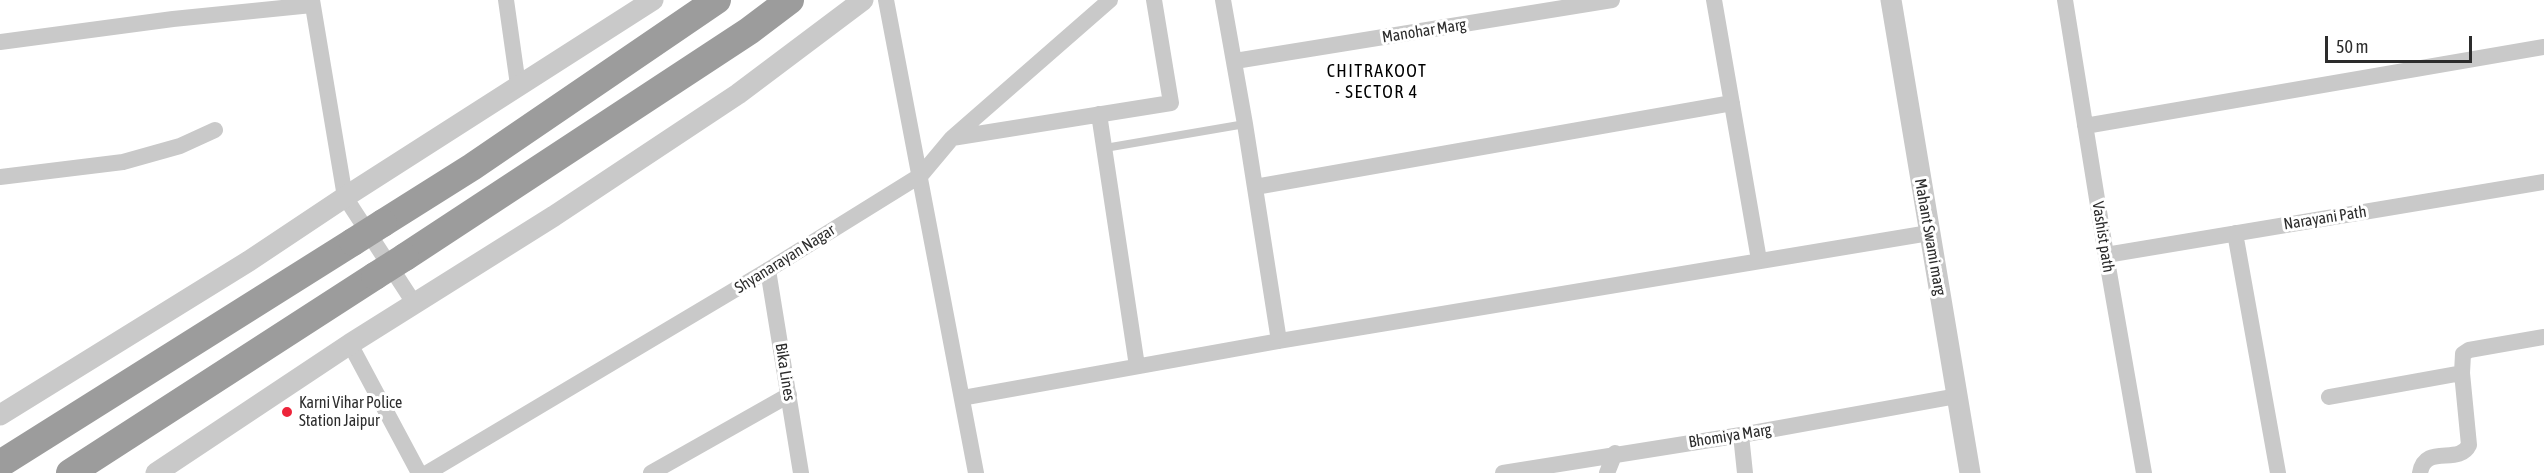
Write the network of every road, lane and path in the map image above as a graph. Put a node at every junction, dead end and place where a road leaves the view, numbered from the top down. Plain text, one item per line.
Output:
1 (506, 0) edge
2 (653, 0) edge
3 (717, 0) edge
4 (790, 0) edge
5 (863, 0) edge
6 (886, 0) edge
7 (1110, 0) edge
8 (1154, 0) edge
9 (1223, 0) edge
10 (1612, 0) edge
11 (1713, 0) edge
12 (1891, 0) edge
13 (2066, 0) edge
14 (312, 2) edge
15 (1560, 4) edge
16 (0, 42) edge
17 (2544, 47) edge
18 (1235, 61) junction
19 (518, 85) junction
20 (1732, 103) junction
21 (1099, 114) junction
22 (1245, 124) junction
23 (2085, 126) junction
24 (215, 130) dead end
25 (952, 138) junction
26 (1105, 148) junction
27 (921, 175) junction
28 (0, 177) edge
29 (2544, 182) edge
30 (1255, 187) junction
31 (345, 197) junction
32 (2235, 232) junction
33 (1929, 233) junction
34 (2106, 255) junction
35 (1759, 260) junction
36 (768, 270) junction
37 (414, 303) junction
38 (2544, 338) edge
39 (1279, 341) junction
40 (350, 344) junction
41 (1137, 366) junction
42 (2462, 374) junction
43 (789, 394) junction
44 (1957, 396) junction
45 (2329, 397) dead end
46 (962, 398) junction
47 (0, 415) edge
48 (1741, 435) junction
49 (1615, 453) junction
50 (0, 464) edge
51 (70, 473) edge
52 (156, 473) edge
53 (419, 473) edge
54 (427, 473) edge
55 (651, 473) edge
56 (801, 473) edge
57 (976, 473) edge
58 (1503, 473) edge
59 (1607, 473) edge
60 (1745, 473) edge
61 (1970, 473) edge
62 (2144, 473) edge
63 (2278, 473) edge
64 (2420, 473) edge

1 - 19 street
2 - 19 street
3 - 50 highway, bridge
4 - 51 highway, bridge
5 - 37 street
6 - 27 street
7 - 25 street, Shyanarayan Nagar
8 - 21 street
9 - 18 street
10 - 15 street, Manohar Marg
11 - 20 street
12 - 33 street, Mahant Swami marg
13 - 23 street, Vashist path
14 - 16 street
14 - 31 street
15 - 18 street, Manohar Marg
17 - 23 street
18 - 22 street
19 - 31 street
20 - 30 street
20 - 35 street
21 - 25 street
21 - 26 street
22 - 26 lane
22 - 30 street
23 - 34 street, Vashist path
24 - 28 street
25 - 27 street, Shyanarayan Nagar
26 - 41 street
27 - 36 street, Shyanarayan Nagar
27 - 46 street
29 - 32 street, Narayani Path
30 - 39 street
31 - 37 street
31 - 47 street
32 - 34 street, Narayani Path
32 - 63 street
33 - 35 street
33 - 44 street, Mahant Swami marg
34 - 62 street, Vashist path
35 - 39 street
36 - 43 street, Bika Lines
36 - 54 street, Shyanarayan Nagar
37 - 40 street
38 - 42 street
39 - 41 street
40 - 52 street
40 - 53 street
41 - 46 street
42 - 45 street
42 - 64 street
43 - 55 street
43 - 56 street, Bika Lines
44 - 48 street, Bhomiya Marg
44 - 61 street, Mahant Swami marg
46 - 57 street
48 - 49 street, Bhomiya Marg
48 - 60 street
49 - 58 street, Bhomiya Marg
49 - 59 street

